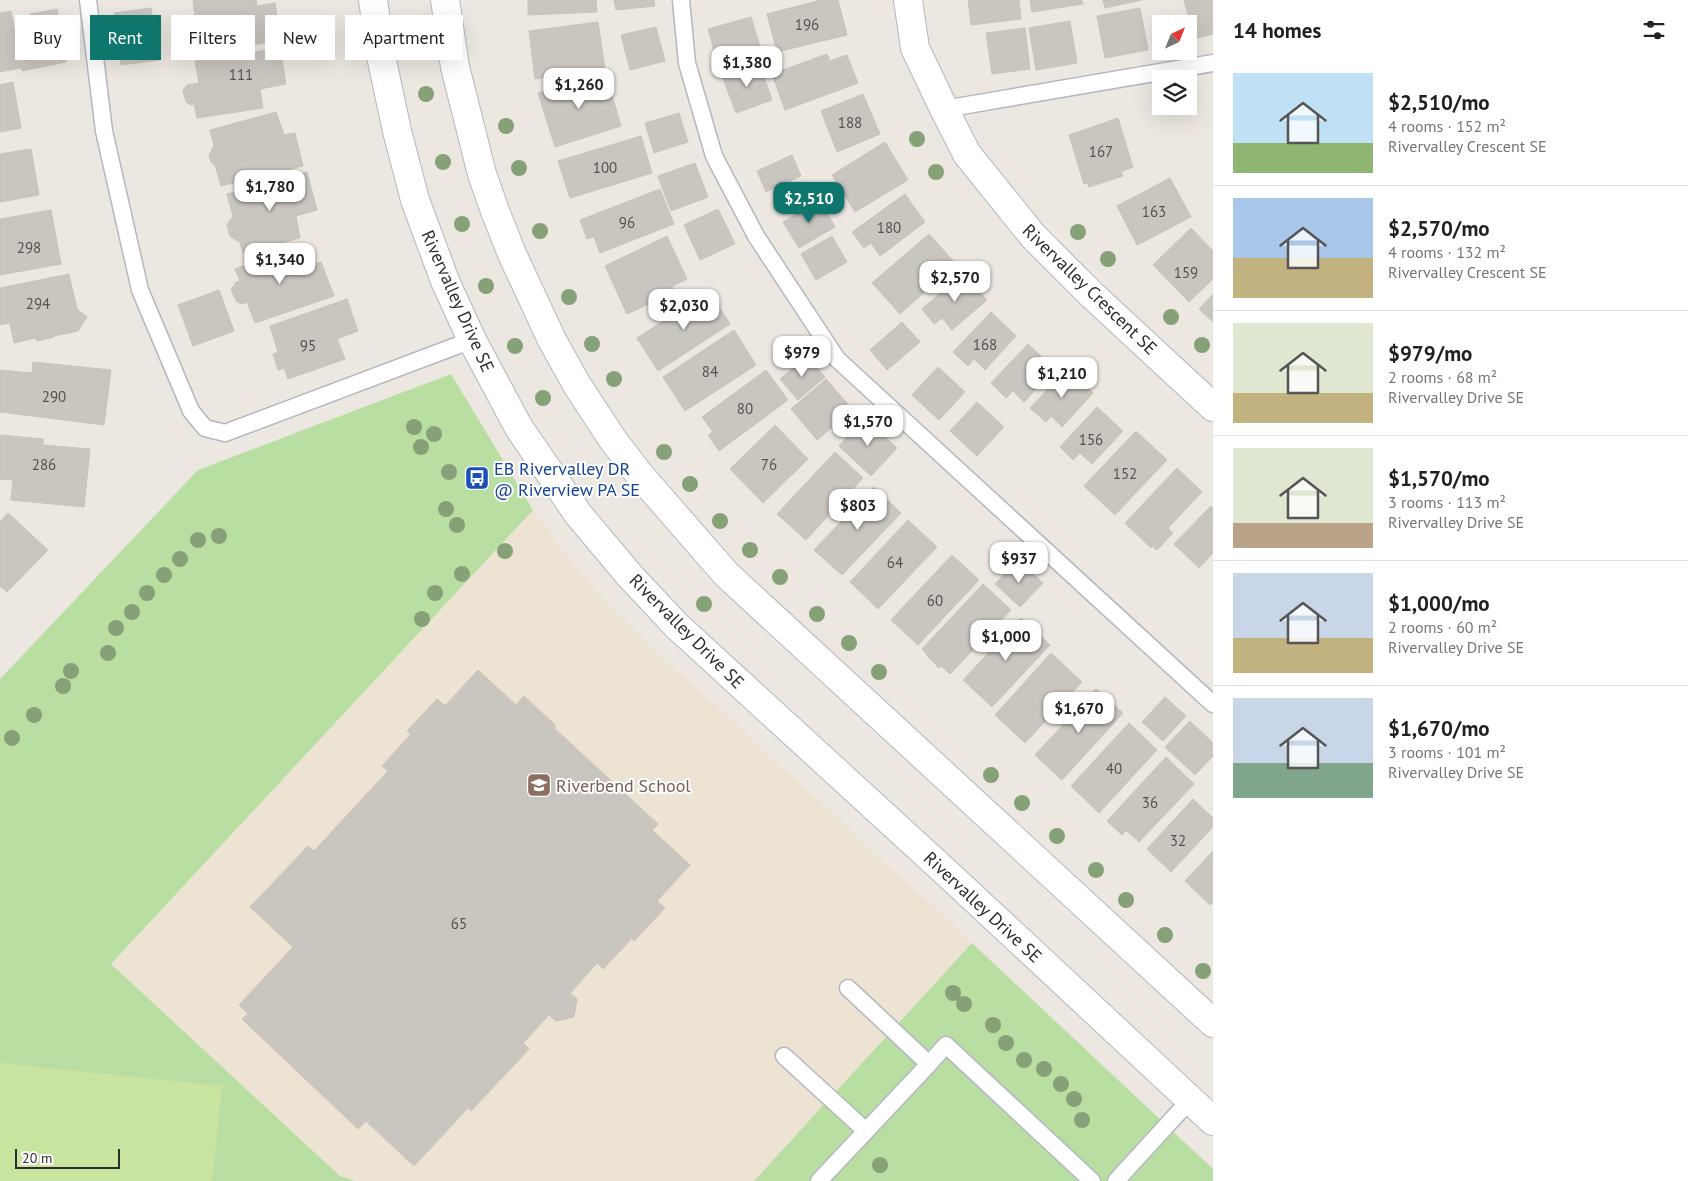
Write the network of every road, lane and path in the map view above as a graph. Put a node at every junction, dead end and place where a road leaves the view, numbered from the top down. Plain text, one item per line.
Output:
1 (88, 0) edge
2 (373, 0) edge
3 (445, 0) edge
4 (681, 0) edge
5 (908, 0) edge
6 (1213, 63) edge
7 (944, 109) junction
8 (472, 340) junction
9 (1213, 407) edge
10 (1213, 704) edge
11 (848, 988) dead end
12 (1213, 1024) edge
13 (784, 1056) dead end
14 (929, 1064) junction
15 (1190, 1100) junction
16 (1213, 1121) edge
17 (866, 1131) junction
18 (819, 1181) edge
19 (1092, 1181) edge
20 (1116, 1181) edge

1 - 8 lane
2 - 8 street, Rivervalley Drive SE
3 - 12 street
4 - 10 lane
5 - 7 street, Rivervalley Crescent SE
6 - 7 lane
7 - 9 street, Rivervalley Crescent SE
8 - 15 street, Rivervalley Drive SE
11 - 14 lane
13 - 17 lane
14 - 17 lane
14 - 19 lane
15 - 16 street, Rivervalley Drive SE
15 - 20 lane
17 - 18 lane

